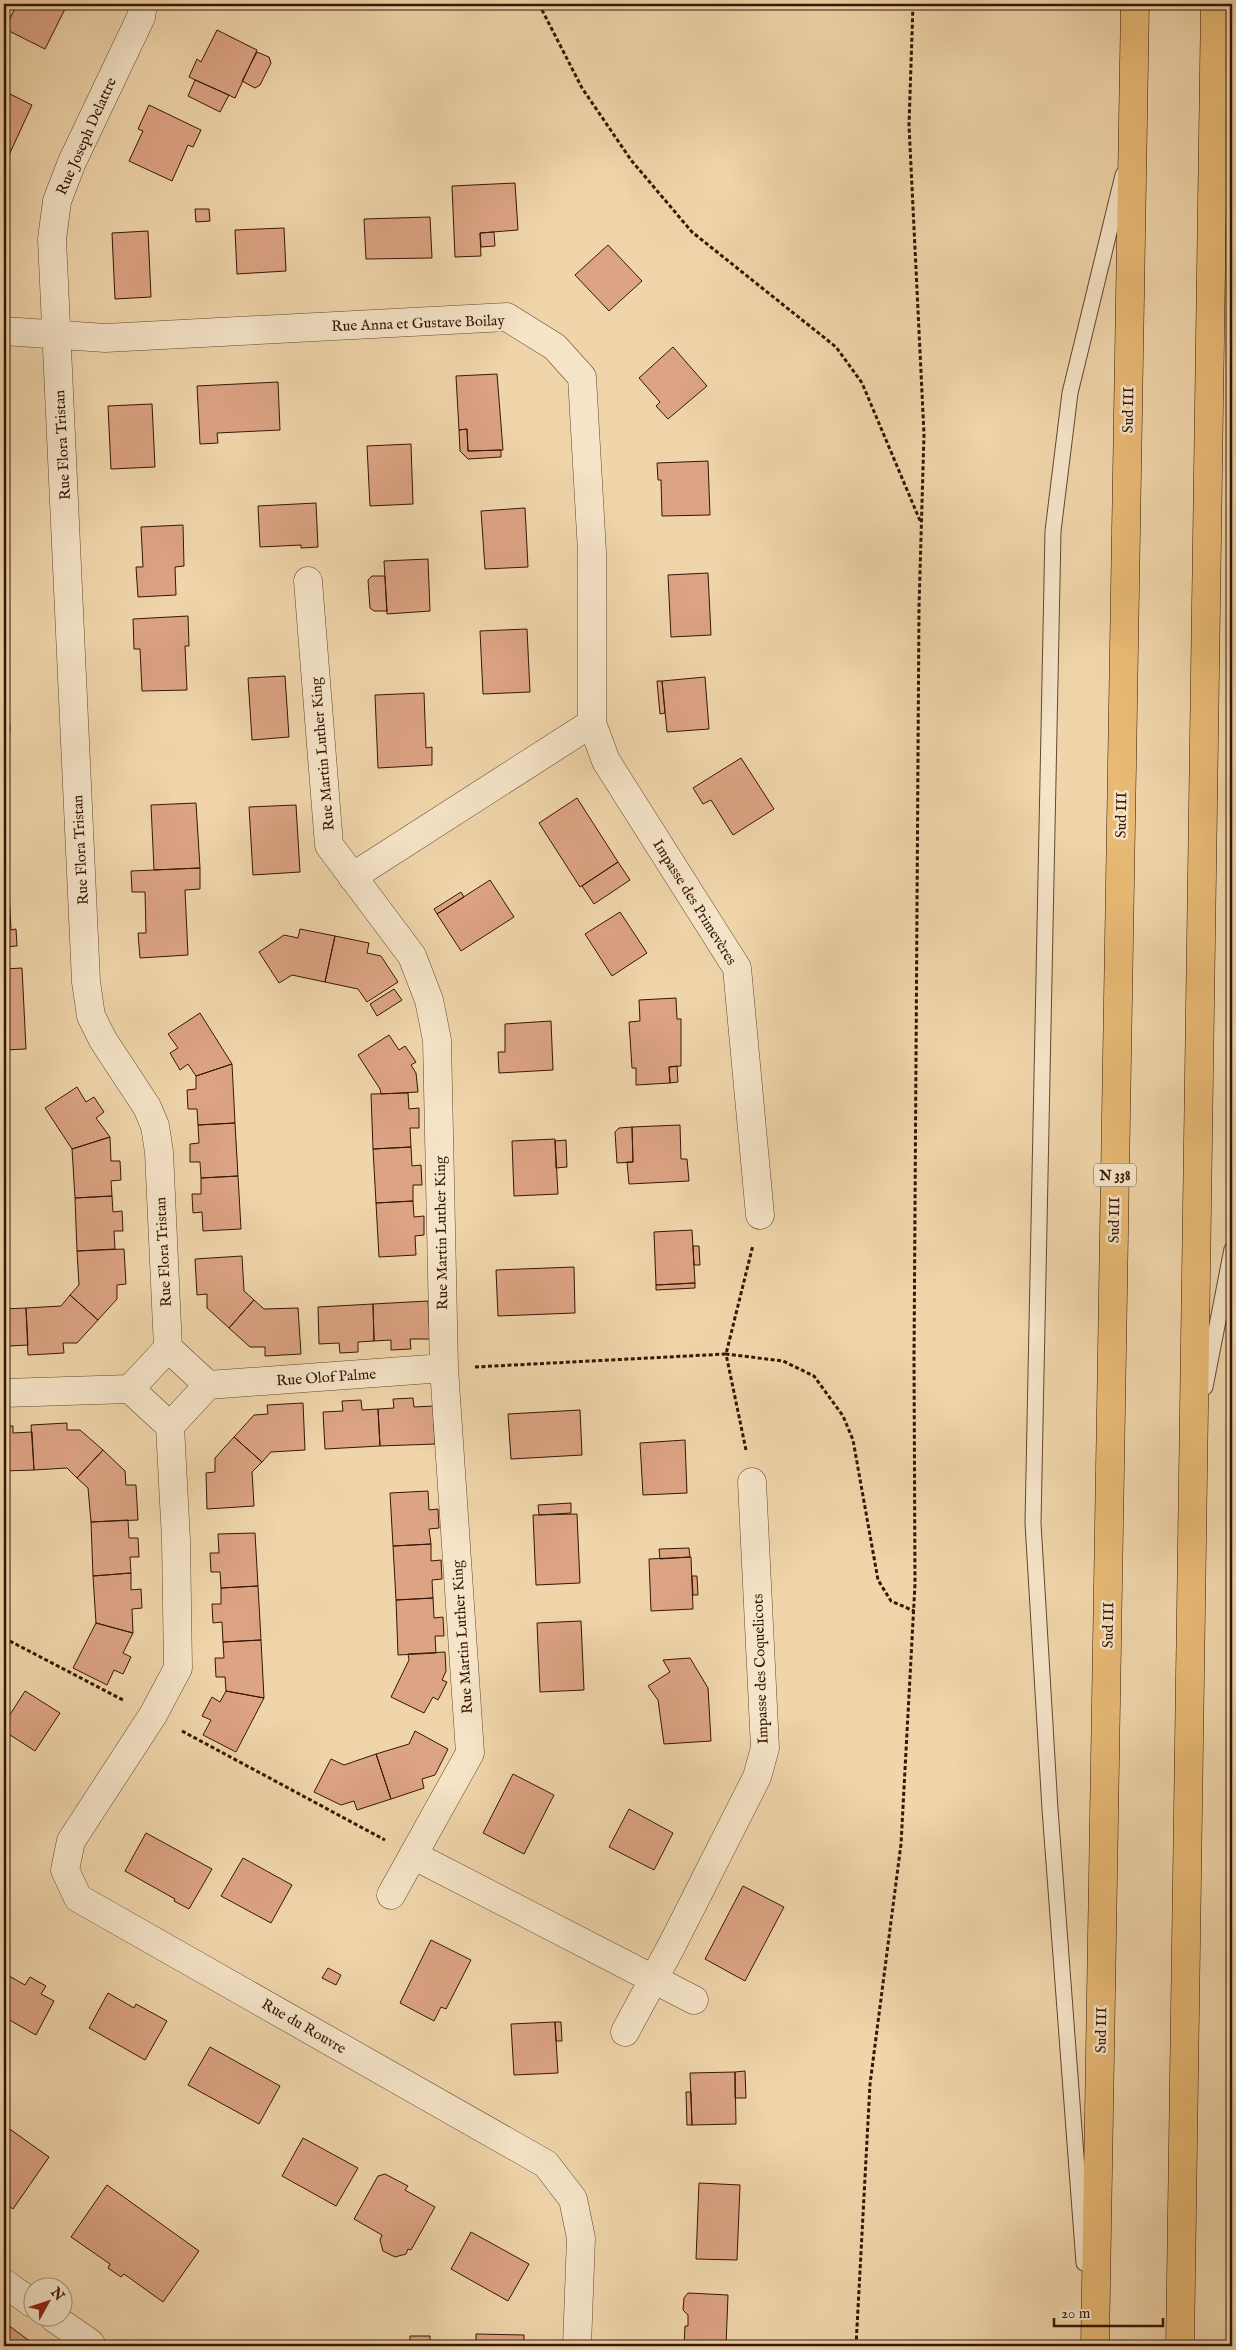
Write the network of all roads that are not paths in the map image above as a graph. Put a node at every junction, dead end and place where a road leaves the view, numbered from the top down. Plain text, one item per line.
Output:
1 (143, 4) edge
2 (1135, 4) edge
3 (1215, 4) edge
4 (1133, 132) junction
5 (4, 331) edge
6 (57, 334) junction
7 (592, 552) joint
8 (308, 581) dead end
9 (592, 723) junction
10 (352, 877) junction
11 (760, 1215) road end
12 (1232, 1249) edge
13 (168, 1348) junction
14 (444, 1368) junction
15 (208, 1385) junction
16 (130, 1389) junction
17 (4, 1393) edge
18 (170, 1426) junction
19 (1194, 1443) junction
20 (752, 1482) road end
21 (414, 1855) junction
22 (391, 1895) dead end
23 (653, 1979) junction
24 (694, 2000) dead end
25 (625, 2032) dead end
26 (4, 2283) edge
27 (22, 2296) edge
28 (68, 2328) edge
29 (92, 2346) edge
30 (577, 2346) edge
31 (1091, 2346) edge
32 (1095, 2346) edge
33 (1180, 2346) edge

1 - 6 street, Rue Joseph Delattre
2 - 4 highway, Sud III / N 338
3 - 19 highway
4 - 31 lane
4 - 32 highway, Sud III / N 338
5 - 6 street, Rue Anna et Gustave Boilay
6 - 7 street, Rue Anna et Gustave Boilay
6 - 13 street, Rue Flora Tristan
7 - 9 street, Impasse des Primevères
8 - 10 street, Rue Martin Luther King
9 - 10 street
9 - 11 street, Impasse des Primevères
10 - 14 street, Rue Martin Luther King
12 - 19 lane
13 - 15 street
13 - 16 street
14 - 15 street, Rue Olof Palme
14 - 21 street, Rue Martin Luther King
15 - 18 street
16 - 17 street
16 - 18 street
18 - 30 street, Rue du Rouvre
19 - 33 highway
20 - 23 street, Impasse des Coquelicots
21 - 22 street, Rue Martin Luther King
21 - 23 street
23 - 24 street
23 - 25 street, Impasse des Coquelicots
26 - 27 street
28 - 29 street

